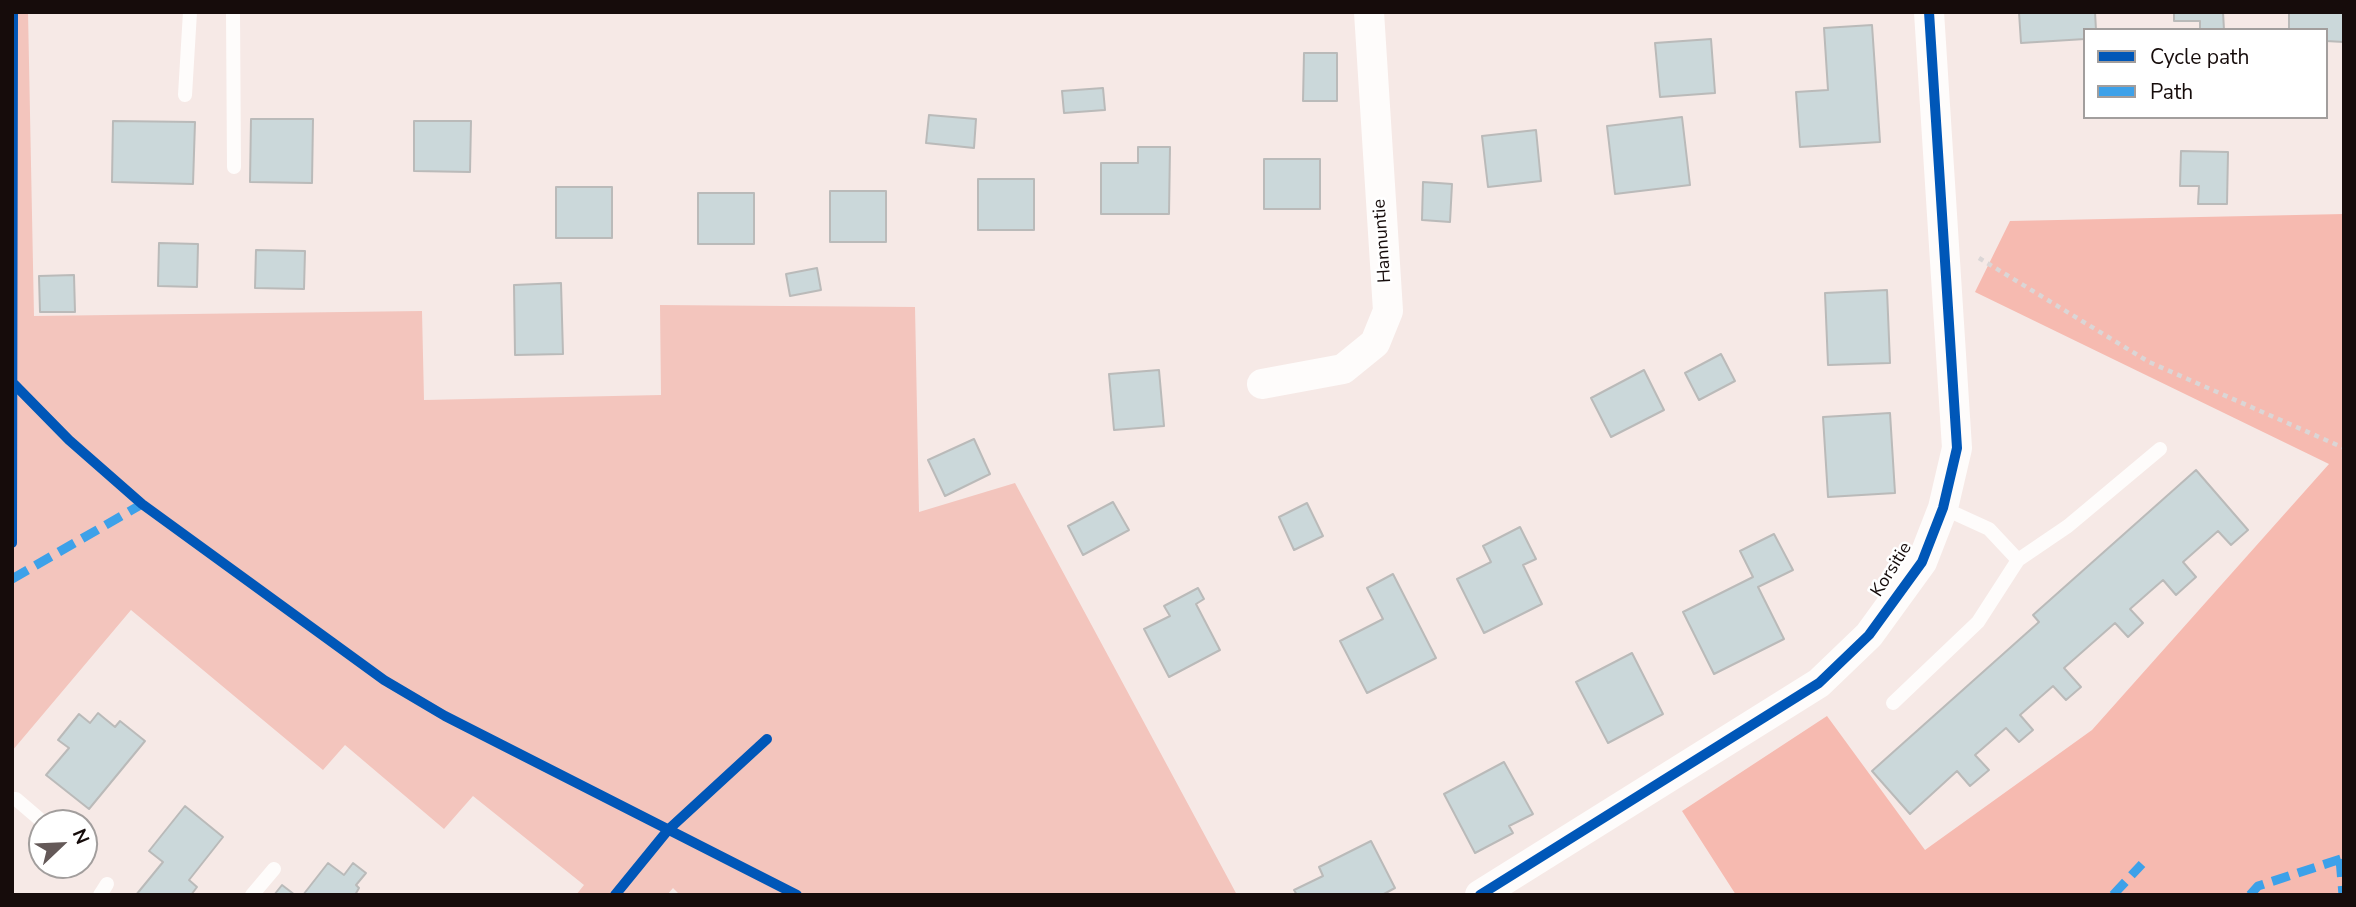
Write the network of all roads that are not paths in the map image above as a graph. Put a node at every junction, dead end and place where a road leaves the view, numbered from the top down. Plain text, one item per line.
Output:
1 (190, 12) edge
2 (233, 12) edge
3 (1368, 12) edge
4 (1929, 12) edge
5 (185, 95) dead end
6 (234, 167) dead end
7 (1262, 384) dead end
8 (2160, 449) dead end
9 (1943, 508) junction
10 (2018, 561) junction
11 (1893, 703) dead end
12 (12, 799) edge
13 (28, 809) edge
14 (274, 869) dead end
15 (252, 895) edge
16 (1480, 895) edge

1 - 5 lane
2 - 6 lane
3 - 7 street, Hannuntie
4 - 9 street, Korsitie
8 - 10 lane
9 - 10 lane
9 - 16 street, Korsitie
10 - 11 lane
12 - 13 lane
14 - 15 lane

